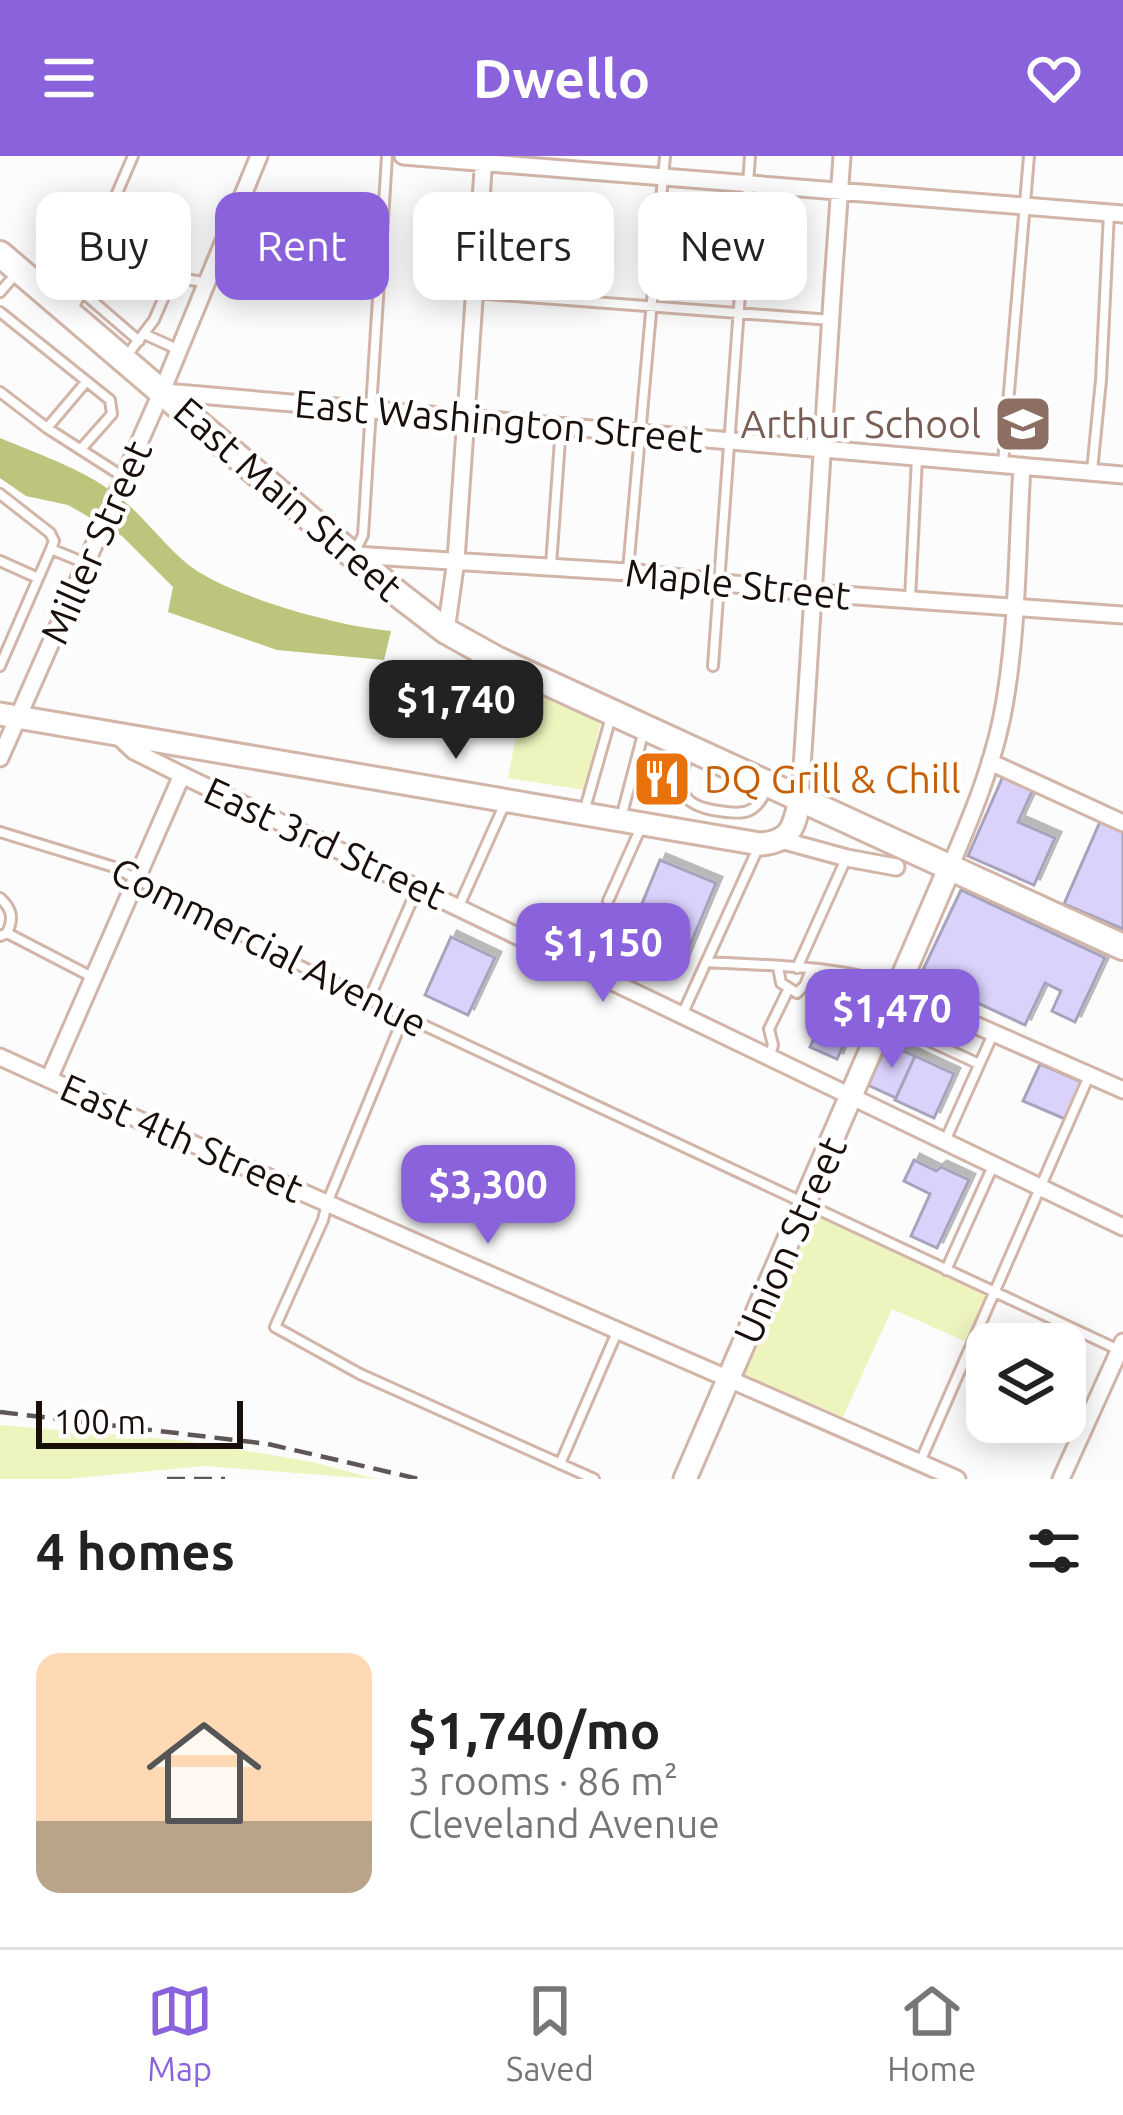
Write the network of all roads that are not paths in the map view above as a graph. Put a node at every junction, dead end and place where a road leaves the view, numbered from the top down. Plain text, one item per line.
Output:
1 (133, 156) edge
2 (259, 156) edge
3 (387, 156) edge
4 (403, 156) edge
5 (665, 156) edge
6 (750, 156) edge
7 (842, 156) edge
8 (1029, 156) edge
9 (484, 159) edge
10 (663, 177) junction
11 (748, 184) junction
12 (840, 191) junction
13 (481, 192) edge
14 (1024, 206) junction
15 (1116, 214) edge
16 (9, 263) edge
17 (206, 282) junction
18 (0, 292) edge
19 (473, 300) edge
20 (577, 300) edge
21 (76, 302) junction
22 (652, 305) junction
23 (739, 311) junction
24 (0, 312) edge
25 (830, 320) junction
26 (136, 345) junction
27 (178, 350) junction
28 (86, 382) junction
29 (0, 392) edge
30 (162, 392) junction
31 (372, 410) junction
32 (467, 418) junction
33 (561, 426) junction
34 (46, 428) junction
35 (640, 433) junction
36 (730, 441) junction
37 (81, 449) junction
38 (820, 449) junction
39 (917, 457) junction
40 (1003, 464) junction
41 (1022, 466) junction
42 (1092, 472) junction
43 (1123, 475) edge
44 (124, 477) junction
45 (0, 494) edge
46 (51, 549) junction
47 (353, 555) junction
48 (456, 560) junction
49 (0, 561) edge
50 (87, 563) junction
51 (551, 567) junction
52 (628, 572) junction
53 (38, 578) junction
54 (719, 582) junction
55 (814, 593) junction
56 (910, 600) junction
57 (1014, 607) junction
58 (1123, 615) edge
59 (446, 631) junction
60 (5, 642) edge
61 (0, 666) edge
62 (713, 666) dead end
63 (613, 712) junction
64 (9, 716) edge
65 (645, 726) junction
66 (116, 734) junction
67 (690, 747) junction
68 (0, 758) edge
69 (990, 762) junction
70 (182, 775) junction
71 (770, 784) junction
72 (800, 799) junction
73 (506, 800) junction
74 (584, 813) junction
75 (632, 822) junction
76 (1123, 823) edge
77 (0, 832) edge
78 (770, 842) junction
79 (847, 858) junction
80 (896, 867) dead end
81 (950, 867) junction
82 (137, 878) junction
83 (418, 887) junction
84 (0, 898) edge
85 (608, 901) dead end
86 (459, 906) junction
87 (3, 934) edge
88 (1123, 947) edge
89 (706, 962) junction
90 (778, 967) junction
91 (797, 968) junction
92 (811, 970) junction
93 (94, 978) junction
94 (788, 990) junction
95 (898, 991) junction
96 (369, 999) junction
97 (682, 1015) junction
98 (404, 1016) junction
99 (885, 1020) junction
100 (993, 1033) junction
101 (0, 1057) edge
102 (769, 1057) junction
103 (979, 1064) junction
104 (1089, 1075) junction
105 (50, 1079) junction
106 (1123, 1090) edge
107 (852, 1098) junction
108 (945, 1142) junction
109 (993, 1165) junction
110 (1042, 1187) junction
111 (327, 1203) junction
112 (805, 1205) junction
113 (1123, 1227) edge
114 (946, 1270) junction
115 (995, 1292) junction
116 (617, 1332) junction
117 (1121, 1346) edge
118 (729, 1378) junction
119 (920, 1462) junction
120 (560, 1464) junction
121 (594, 1479) edge
122 (685, 1479) edge
123 (957, 1479) edge
124 (1061, 1479) edge

1 - 21 lane
2 - 17 street, Miller Street
3 - 31 lane
4 - 9 street
5 - 10 lane
6 - 11 lane
7 - 12 street
8 - 14 lane
9 - 10 street
9 - 13 street
10 - 11 street
10 - 22 lane
11 - 12 street
11 - 23 lane
12 - 14 street
12 - 25 street
14 - 15 street
14 - 40 lane
15 - 42 lane
16 - 18 lane
16 - 21 main road, East Main Street
17 - 26 lane
17 - 27 street, Miller Street
19 - 32 street
20 - 22 lane
21 - 26 main road, East Main Street
22 - 23 lane
22 - 35 lane
23 - 25 lane
23 - 36 lane
24 - 28 lane
25 - 38 street
26 - 27 lane
26 - 30 main road, East Main Street
27 - 30 street, Miller Street
28 - 34 lane
28 - 37 lane
29 - 34 lane
30 - 31 street, East Washington Street
30 - 44 street, Miller Street
30 - 47 main road, East Main Street
31 - 32 street, East Washington Street
31 - 47 lane
32 - 33 street, East Washington Street
32 - 48 street
33 - 35 street, East Washington Street
33 - 51 lane
34 - 37 lane
35 - 36 street, East Washington Street
35 - 52 lane
36 - 38 street, East Washington Street
36 - 54 lane
37 - 44 lane
38 - 39 street, East Washington Street
38 - 55 street
39 - 40 street, East Washington Street
39 - 56 lane
40 - 41 street, East Washington Street
41 - 42 street, East Washington Street
41 - 57 street
42 - 43 street, East Washington Street
44 - 50 street, Miller Street
45 - 46 lane
46 - 50 lane
46 - 53 lane
47 - 48 street, Maple Street
47 - 59 main road, East Main Street
48 - 51 street, Maple Street
48 - 59 street
49 - 53 lane
50 - 64 street, Miller Street
51 - 52 street, Maple Street
52 - 54 street, Maple Street
53 - 60 lane
54 - 55 street, Maple Street
54 - 62 lane
55 - 56 street, Maple Street
55 - 72 street
56 - 57 street, Maple Street
57 - 58 street, Maple Street
57 - 69 street
59 - 63 main road, East Main Street
60 - 61 lane
63 - 65 main road, East Main Street
63 - 74 lane
64 - 66 main road
64 - 68 street, Miller Street
65 - 67 main road, East Main Street
65 - 75 lane
66 - 70 street, East 3rd Street
66 - 73 main road
67 - 71 main road, East Main Street
67 - 71 lane
69 - 76 street
69 - 81 street
70 - 82 street
70 - 83 street, East 3rd Street
71 - 72 main road, East Main Street
72 - 78 main road
72 - 81 main road, East Main Street
73 - 74 main road
73 - 86 lane
74 - 75 main road
75 - 78 main road
75 - 85 lane
77 - 82 lane, Commercial Avenue
78 - 79 street
78 - 89 lane
79 - 80 street
79 - 91 lane
81 - 88 main road, East Main Street
81 - 95 main road, Union Street
82 - 93 street
82 - 96 lane, Commercial Avenue
83 - 86 street, East 3rd Street
83 - 96 lane
84 - 87 lane
86 - 97 street, East 3rd Street
87 - 93 lane
89 - 90 lane
89 - 97 lane
90 - 91 lane
90 - 94 lane
91 - 92 lane
92 - 94 lane
92 - 95 lane
93 - 105 street
94 - 102 lane
95 - 99 main road, Union Street
95 - 100 street
96 - 98 lane, Commercial Avenue
97 - 102 street, East 3rd Street
98 - 111 lane
98 - 112 lane, Commercial Avenue
99 - 103 lane
99 - 107 main road, Union Street
100 - 103 lane
100 - 104 street
101 - 105 street, East 4th Street
102 - 107 street, East 3rd Street
103 - 108 lane
104 - 106 street
104 - 110 lane
105 - 111 street, East 4th Street
107 - 108 street, East 3rd Street
107 - 112 main road, Union Street
108 - 109 street, East 3rd Street
109 - 110 street, East 3rd Street
109 - 114 lane
110 - 113 street, East 3rd Street
110 - 115 lane
111 - 116 street, East 4th Street
111 - 120 lane
112 - 114 lane, Commercial Avenue
112 - 118 main road, Union Street
114 - 115 lane, Commercial Avenue
115 - 117 lane, Commercial Avenue
115 - 119 lane
116 - 118 street, East 4th Street
116 - 120 lane
117 - 124 street
118 - 119 street, East 4th Street
118 - 122 main road, Union Street
119 - 123 street, East 4th Street
120 - 121 lane

